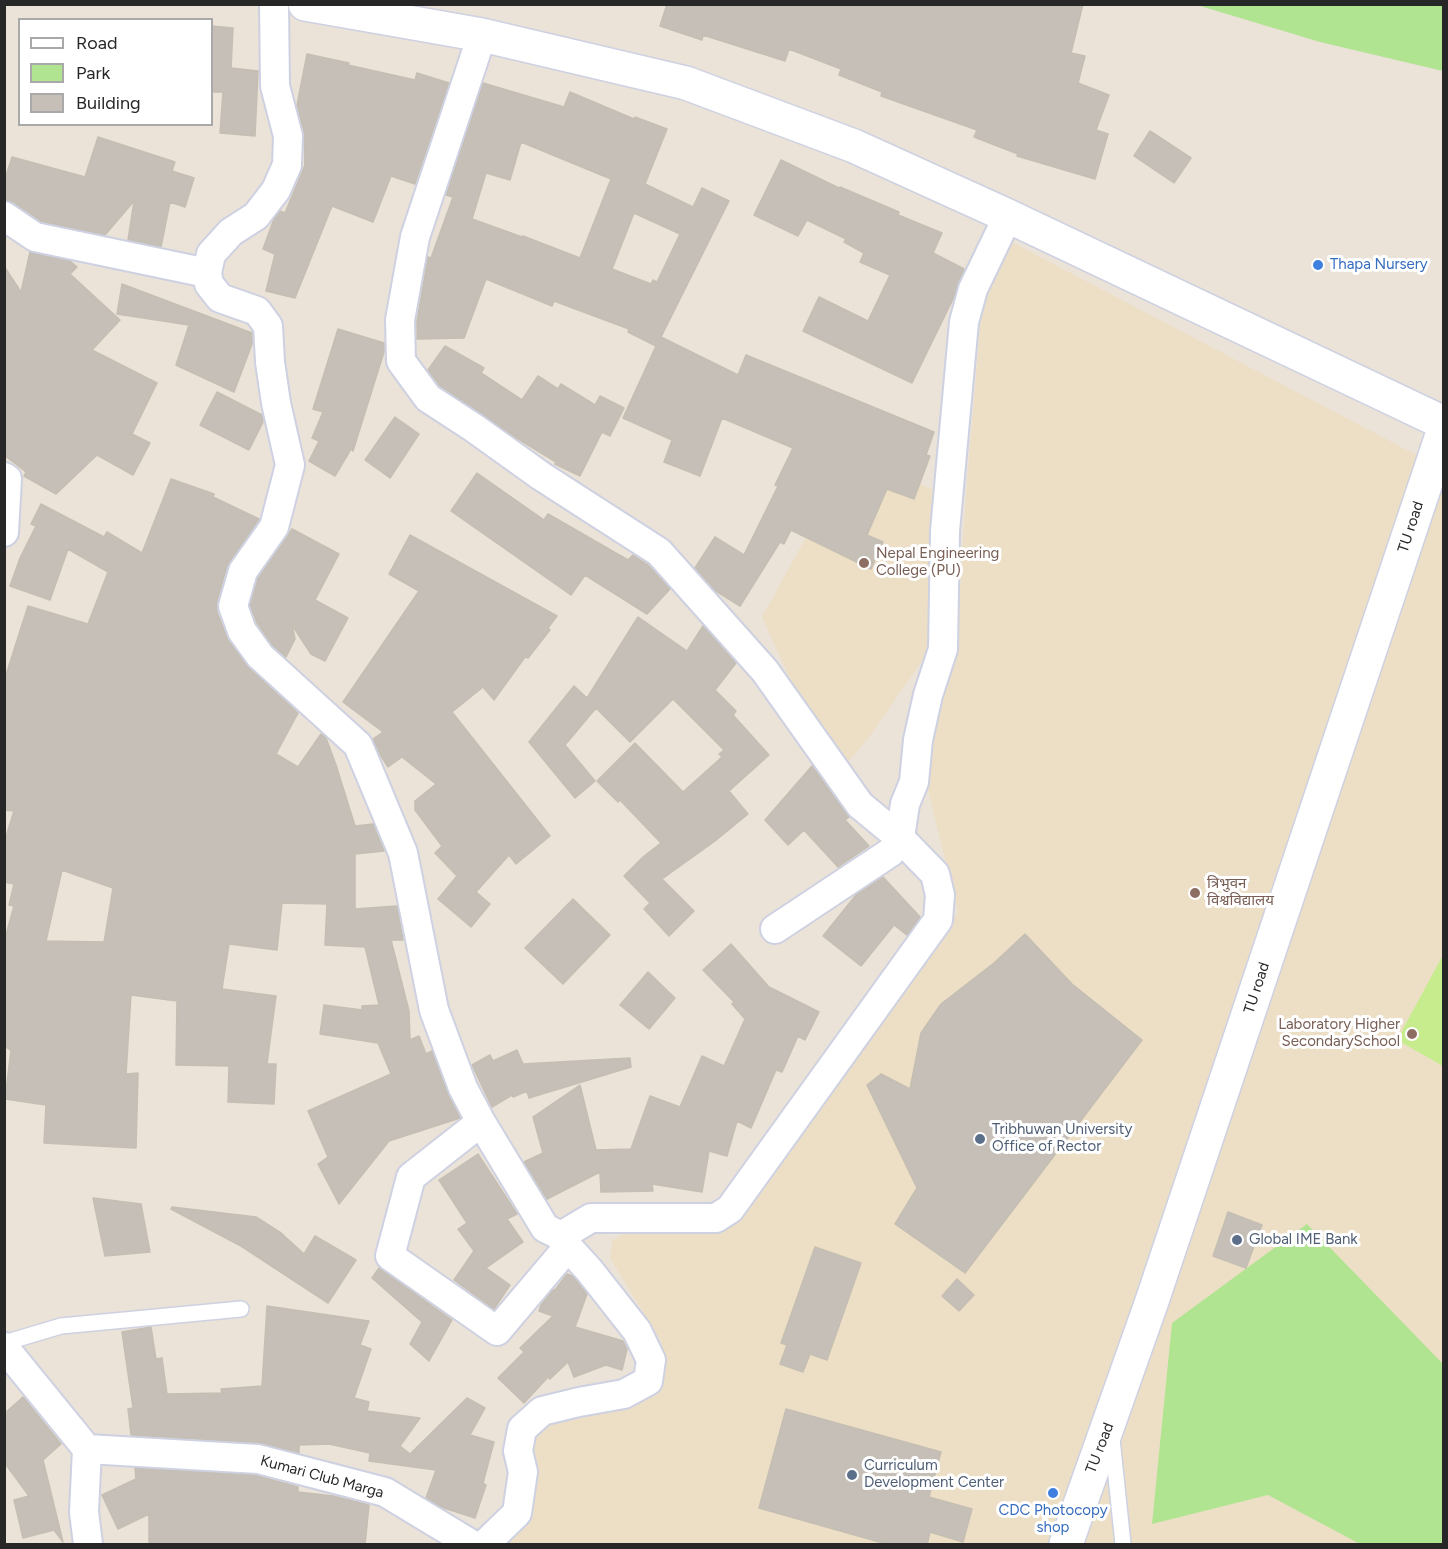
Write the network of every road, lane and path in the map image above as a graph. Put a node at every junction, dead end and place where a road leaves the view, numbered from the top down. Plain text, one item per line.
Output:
1 (273, 4) edge
2 (306, 4) edge
3 (482, 35) junction
4 (4, 216) edge
5 (1008, 216) junction
6 (207, 273) junction
7 (1443, 423) edge
8 (1443, 429) edge
9 (4, 477) edge
10 (4, 532) edge
11 (900, 838) junction
12 (775, 929) dead end
13 (481, 1122) junction
14 (564, 1242) junction
15 (241, 1309) dead end
16 (4, 1345) edge
17 (1111, 1421) junction
18 (87, 1449) junction
19 (88, 1545) edge
20 (471, 1545) edge
21 (485, 1545) edge
22 (1066, 1545) edge
23 (1123, 1545) edge

1 - 6 street
2 - 3 main road
3 - 5 main road
3 - 11 street
4 - 6 street
5 - 7 main road
5 - 11 street
6 - 13 street
8 - 17 main road, TU road
9 - 10 street
11 - 12 street
11 - 14 street
13 - 14 street
13 - 14 street
14 - 21 street
15 - 16 lane
16 - 18 street
17 - 22 main road, TU road
17 - 23 lane
18 - 19 street
18 - 20 street, Kumari Club Marga

